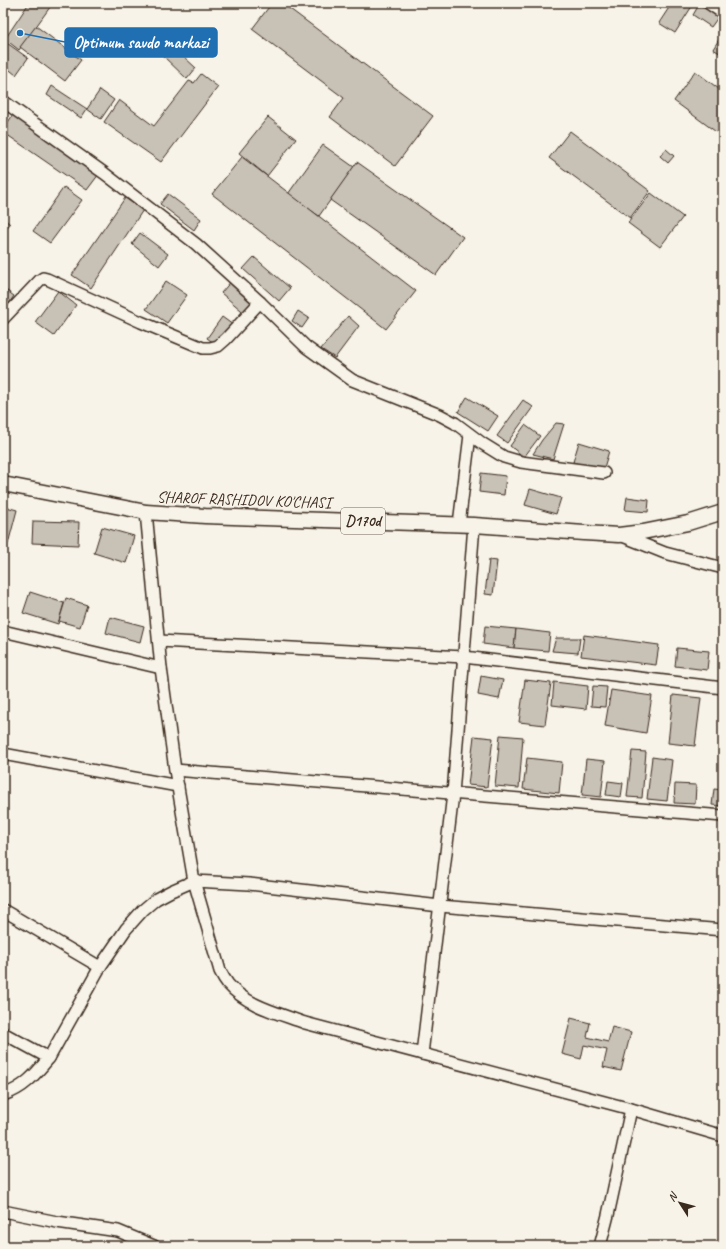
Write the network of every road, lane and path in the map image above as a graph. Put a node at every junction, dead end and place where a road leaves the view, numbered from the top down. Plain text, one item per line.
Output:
1 (708, 3) edge
2 (723, 13) edge
3 (3, 101) edge
4 (260, 302) junction
5 (3, 319) edge
6 (470, 435) junction
7 (604, 473) dead end
8 (3, 484) edge
9 (146, 512) junction
10 (723, 512) edge
11 (459, 524) junction
12 (474, 525) junction
13 (619, 535) junction
14 (723, 568) edge
15 (3, 631) edge
16 (159, 641) junction
17 (464, 657) junction
18 (161, 668) junction
19 (723, 688) edge
20 (3, 754) edge
21 (175, 770) junction
22 (178, 786) junction
23 (453, 794) junction
24 (723, 816) edge
25 (194, 881) junction
26 (440, 906) junction
27 (3, 910) edge
28 (723, 930) edge
29 (100, 967) junction
30 (3, 1033) edge
31 (422, 1054) junction
32 (49, 1058) junction
33 (3, 1095) edge
34 (631, 1109) junction
35 (723, 1136) edge
36 (3, 1211) edge
37 (154, 1246) edge
38 (600, 1246) edge

1 - 2 street
3 - 4 street
4 - 5 street
4 - 6 street
6 - 7 street
6 - 11 street
8 - 9 main road, SHAROF RASHIDOV KO'CHASI / D170d
9 - 11 main road, SHAROF RASHIDOV KO'CHASI / D170d
9 - 16 street
10 - 13 main road, SHAROF RASHIDOV KO'CHASI / D170d
11 - 12 main road, SHAROF RASHIDOV KO'CHASI / D170d
12 - 13 main road, SHAROF RASHIDOV KO'CHASI / D170d
12 - 17 street
13 - 14 street
15 - 18 street
16 - 17 street
16 - 18 street
17 - 19 street
17 - 23 street
18 - 21 street
20 - 22 street
21 - 22 street
21 - 23 street
22 - 25 street
23 - 24 street
23 - 26 street
25 - 26 street
25 - 29 street
25 - 31 street
26 - 28 street
26 - 31 street
27 - 29 street
29 - 32 street
30 - 32 street
31 - 34 street
32 - 33 street
34 - 35 street
34 - 38 street
36 - 37 street

